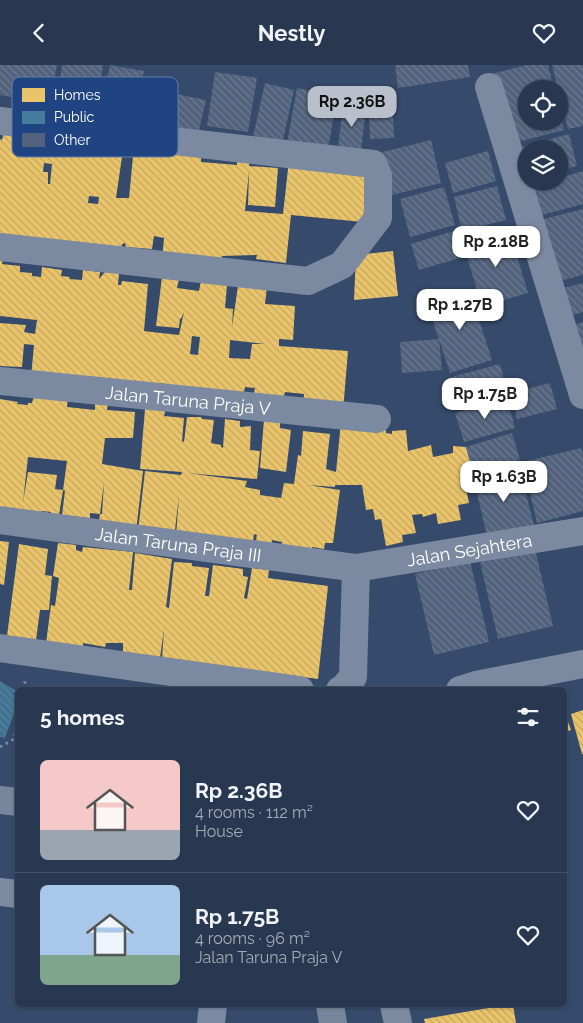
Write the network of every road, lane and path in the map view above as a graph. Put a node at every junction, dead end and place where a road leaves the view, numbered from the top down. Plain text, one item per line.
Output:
1 (489, 87) dead end
2 (178, 142) edge
3 (0, 247) edge
4 (0, 381) edge
5 (583, 395) edge
6 (376, 419) dead end
7 (0, 520) edge
8 (583, 531) edge
9 (356, 568) junction
10 (0, 648) edge
11 (583, 664) edge
12 (279, 687) edge
13 (345, 687) edge
14 (470, 687) edge
15 (15, 734) edge
16 (0, 747) edge
17 (0, 800) edge
18 (15, 802) edge
19 (0, 891) edge
20 (15, 894) edge
21 (213, 1007) edge
22 (330, 1007) edge
23 (394, 1007) edge
24 (211, 1023) edge
25 (333, 1023) edge
26 (398, 1023) edge

1 - 5 street
2 - 3 street
4 - 6 street, Jalan Taruna Praja V
7 - 9 street, Jalan Taruna Praja III
8 - 9 street, Jalan Sejahtera
9 - 13 street
10 - 12 street
11 - 14 street
15 - 16 path
17 - 18 main road
19 - 20 street
21 - 24 street
22 - 25 main road
23 - 26 street

